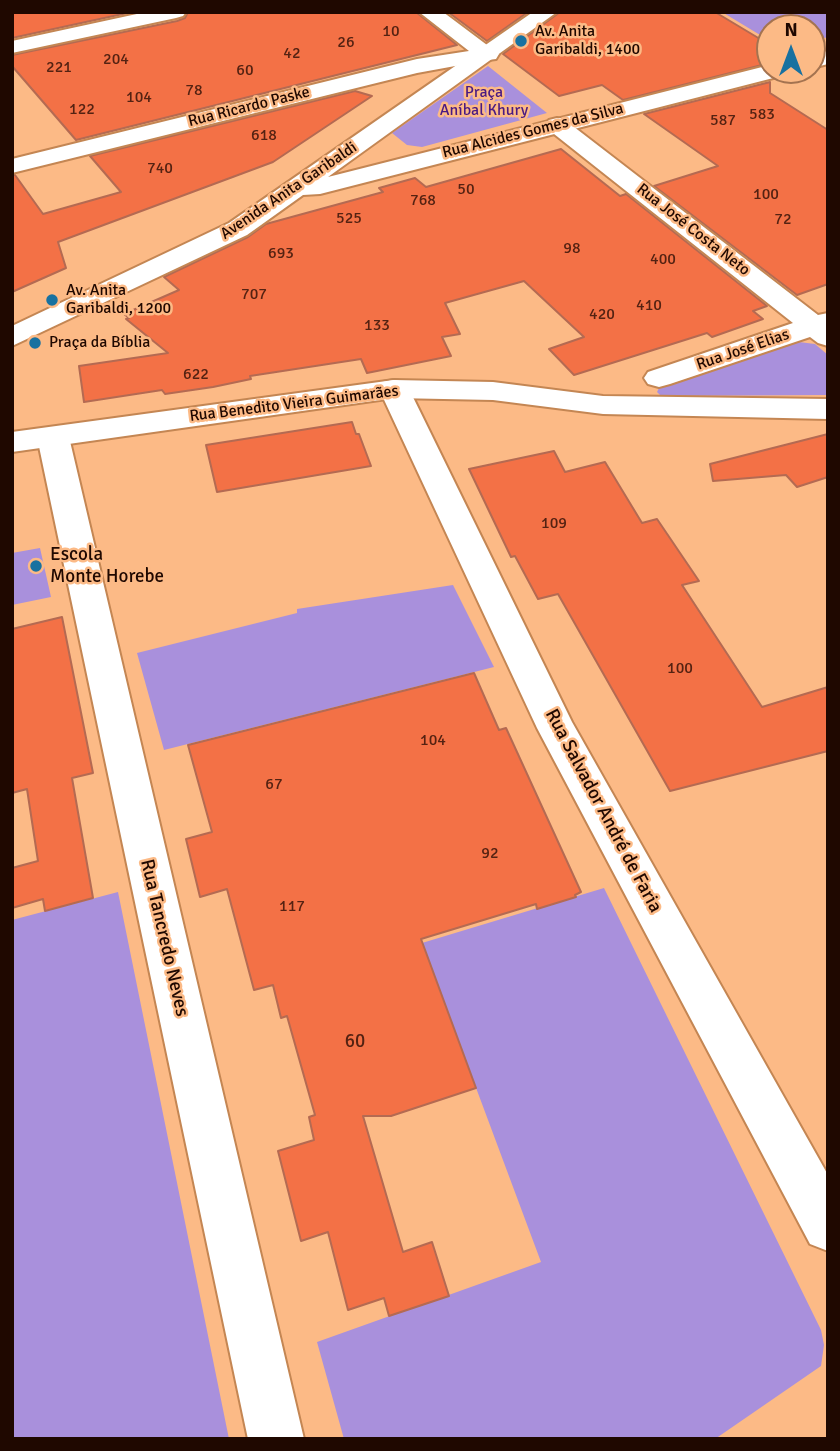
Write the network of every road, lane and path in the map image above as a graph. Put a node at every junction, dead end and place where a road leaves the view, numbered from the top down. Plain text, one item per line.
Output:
1 (89, 12) edge
2 (176, 12) edge
3 (429, 12) edge
4 (547, 12) edge
5 (103, 29) junction
6 (12, 47) edge
7 (488, 54) junction
8 (756, 75) edge
9 (557, 125) junction
10 (379, 130) junction
11 (416, 162) junction
12 (12, 166) edge
13 (289, 194) junction
14 (824, 328) edge
15 (12, 337) edge
16 (659, 378) dead end
17 (394, 389) junction
18 (828, 409) edge
19 (33, 439) edge
20 (828, 1226) edge
21 (276, 1439) edge

1 - 5 street
2 - 5 street
3 - 7 street
4 - 7 street, Avenida Anita Garibaldi
5 - 6 street
7 - 10 street, Avenida Anita Garibaldi
7 - 12 street, Rua Ricardo Paske
8 - 9 street, Rua Alcides Gomes da Silva
9 - 11 street, Rua Alcides Gomes da Silva
9 - 14 street, Rua José Costa Neto
10 - 11 street
10 - 13 street, Avenida Anita Garibaldi
11 - 13 street, Rua Alcides Gomes da Silva
13 - 15 street, Avenida Anita Garibaldi
14 - 16 street, Rua José Elias
17 - 18 street, Rua Benedito Vieira Guimarães
17 - 19 street, Rua Benedito Vieira Guimarães
17 - 20 street, Rua Salvador André de Faria
19 - 21 street, Rua Tancredo Neves

